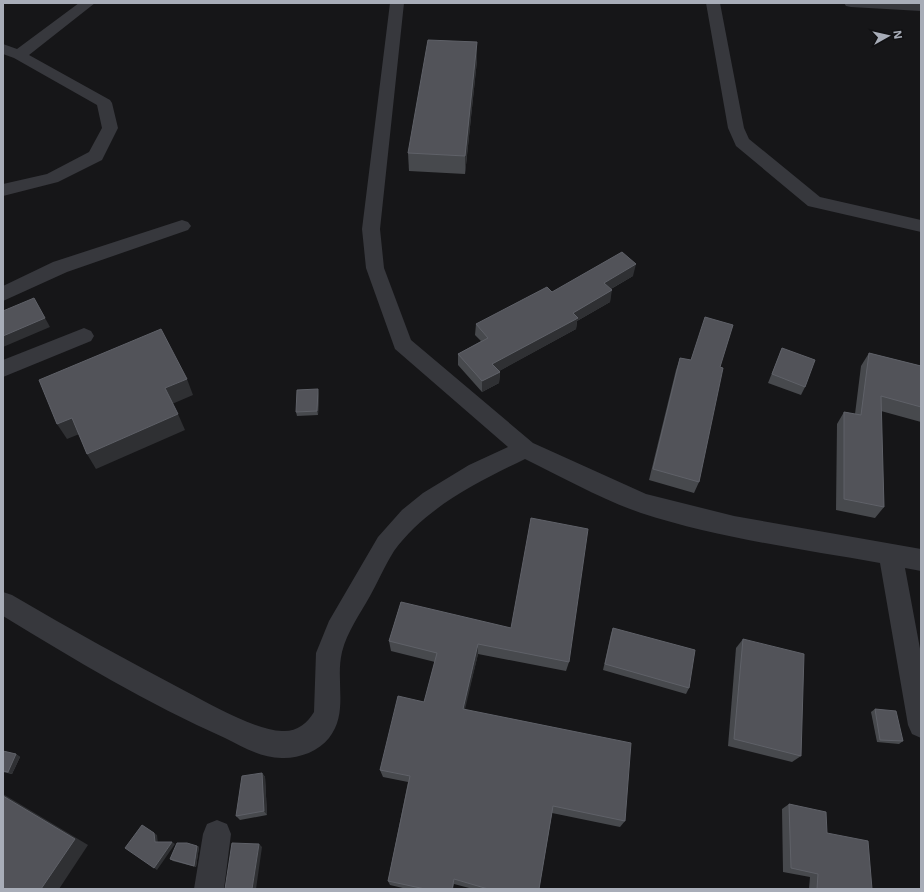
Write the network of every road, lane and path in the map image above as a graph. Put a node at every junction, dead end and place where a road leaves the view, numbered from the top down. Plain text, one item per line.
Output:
1 (88, 3) edge
2 (397, 3) edge
3 (713, 3) edge
4 (852, 3) edge
5 (921, 6) edge
6 (3, 49) edge
7 (19, 55) junction
8 (3, 190) edge
9 (182, 226) dead end
10 (921, 226) edge
11 (3, 294) edge
12 (84, 336) dead end
13 (3, 369) edge
14 (525, 449) junction
15 (890, 554) junction
16 (921, 560) edge
17 (3, 603) edge
18 (921, 725) edge
19 (216, 834) dead end
20 (209, 889) edge

1 - 7 street
2 - 14 street
3 - 10 street
4 - 5 street
6 - 7 street
7 - 8 street
9 - 11 street
12 - 13 street
14 - 15 street
14 - 17 street
15 - 16 street
15 - 18 street
19 - 20 street

